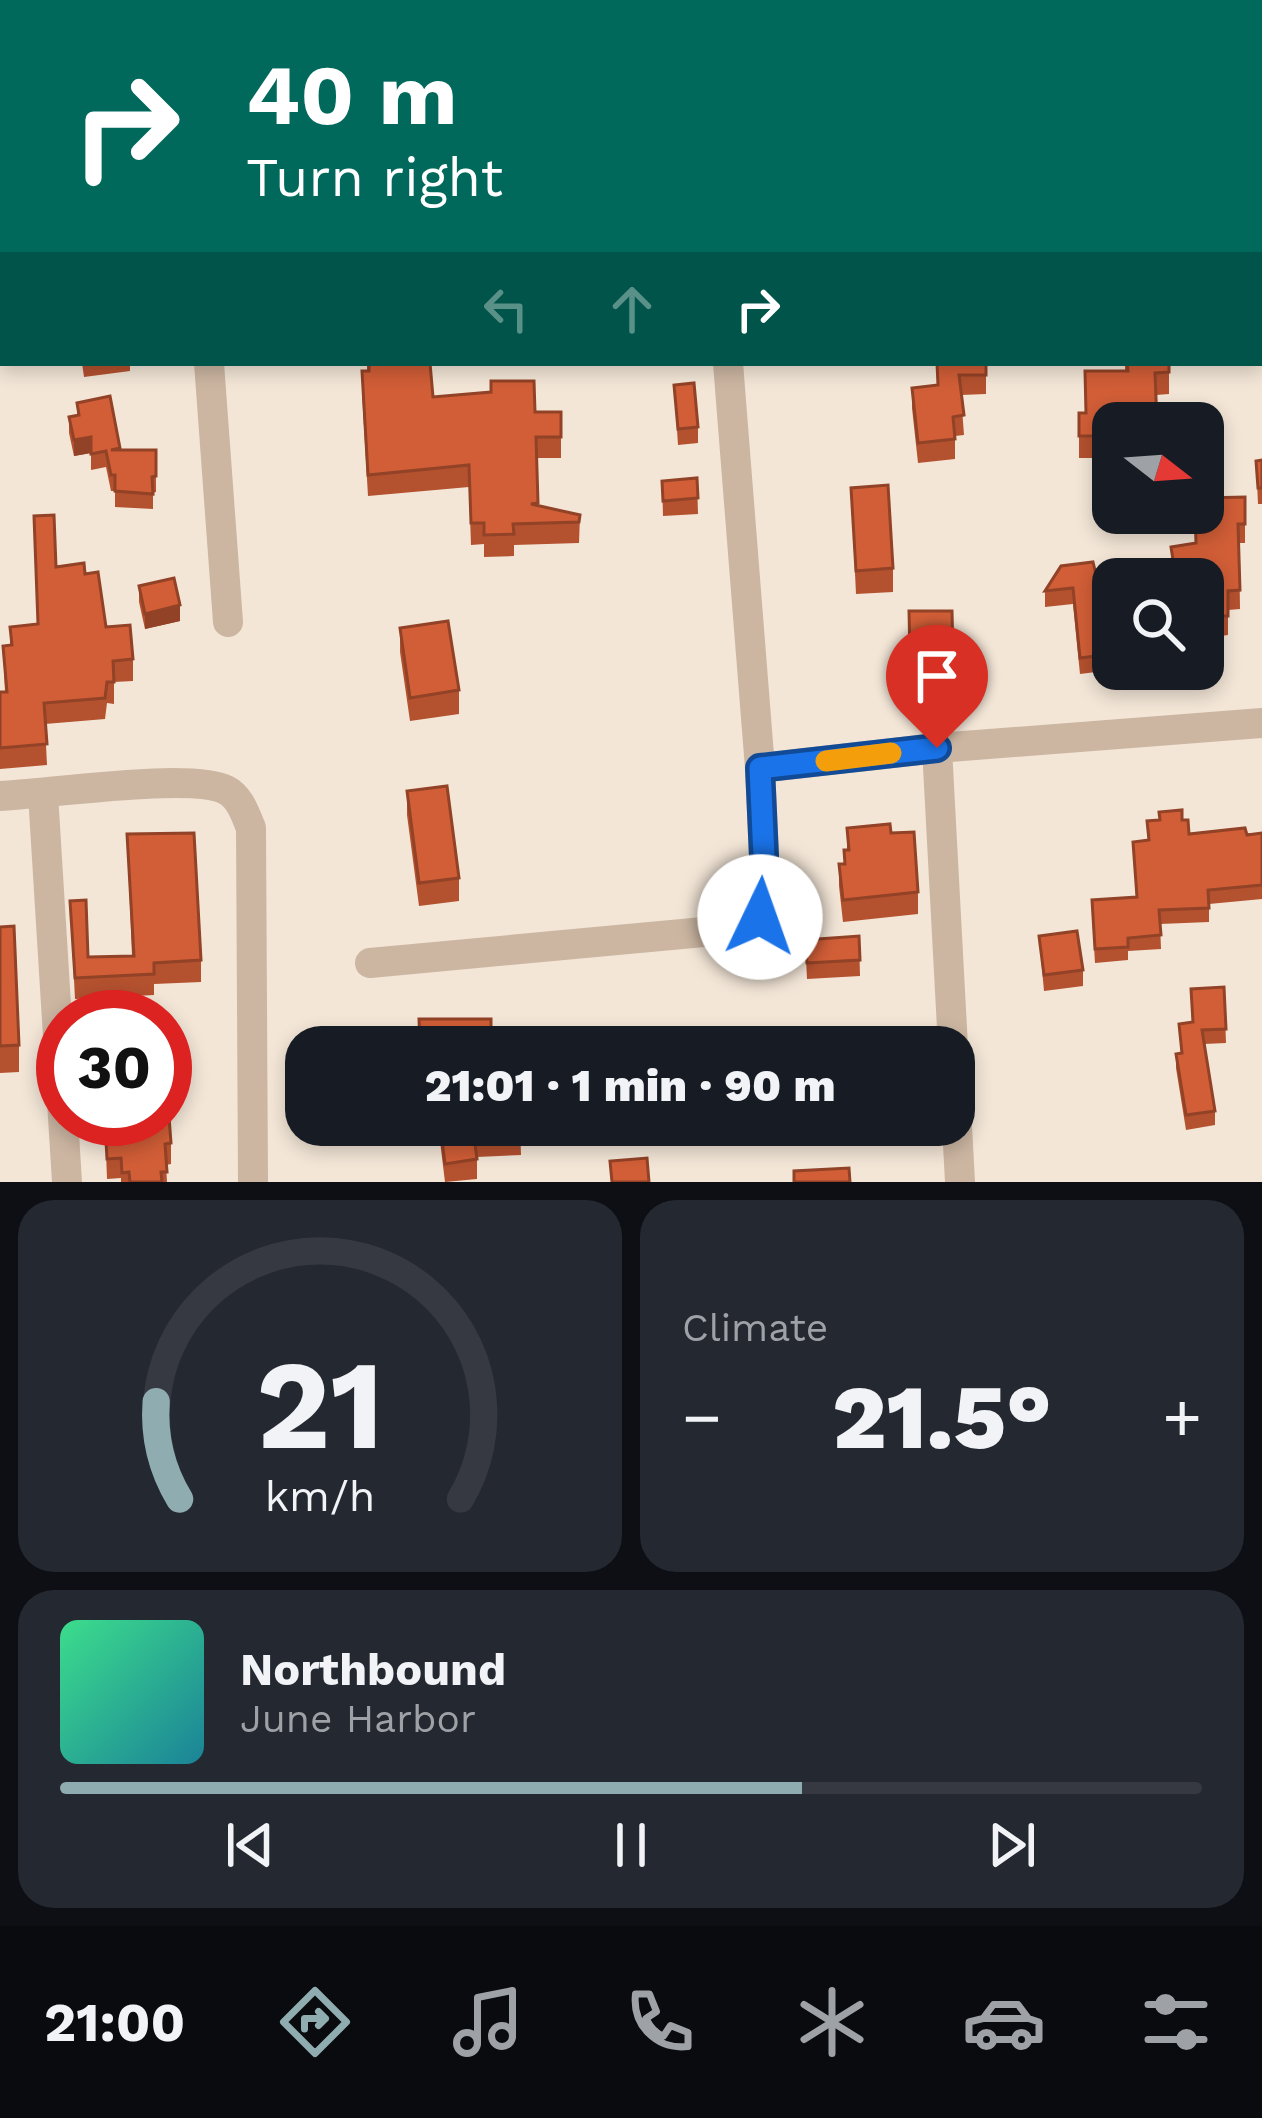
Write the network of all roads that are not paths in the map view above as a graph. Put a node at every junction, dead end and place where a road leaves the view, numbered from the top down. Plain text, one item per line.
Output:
1 (209, 366) edge
2 (728, 366) edge
3 (228, 622) dead end
4 (1262, 723) edge
5 (937, 748) junction
6 (760, 768) junction
7 (43, 794) junction
8 (0, 796) edge
9 (370, 963) dead end
10 (952, 1026) edge
11 (958, 1146) edge
12 (67, 1182) edge
13 (254, 1182) edge
14 (960, 1182) edge

1 - 3 street
2 - 6 street
4 - 5 street
5 - 6 street
5 - 10 street
6 - 9 street
7 - 8 street
7 - 12 street
7 - 13 street
11 - 14 street

